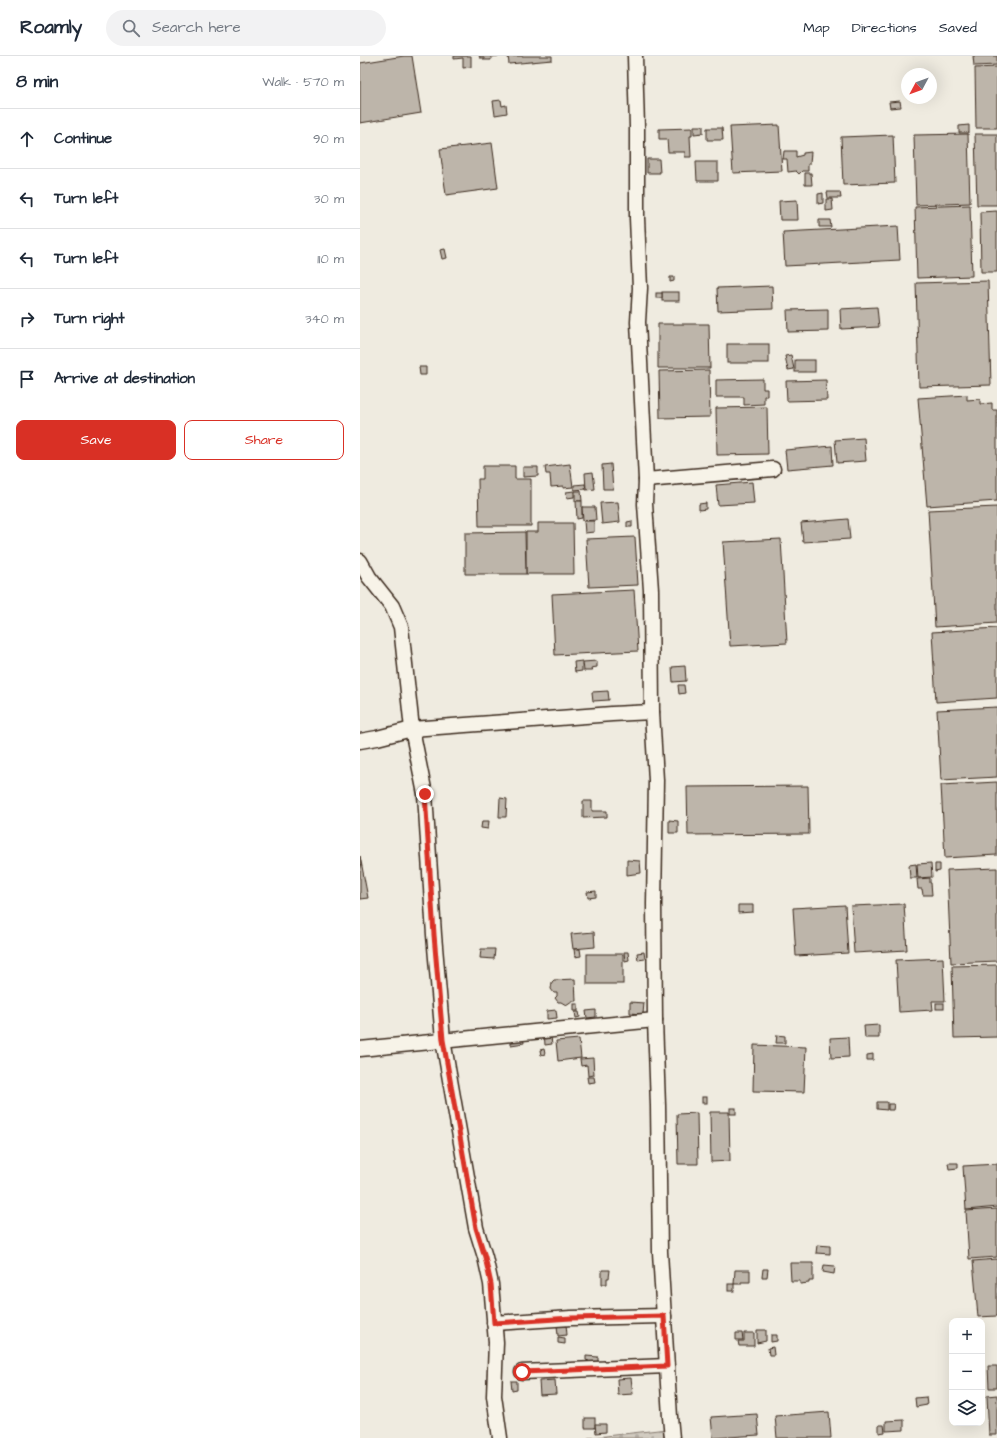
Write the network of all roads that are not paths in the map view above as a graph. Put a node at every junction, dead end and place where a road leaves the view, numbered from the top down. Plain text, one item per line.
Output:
1 (635, 56) edge
2 (773, 469) dead end
3 (646, 480) junction
4 (360, 561) edge
5 (652, 712) junction
6 (412, 729) junction
7 (360, 741) edge
8 (655, 1020) junction
9 (443, 1040) junction
10 (360, 1049) edge
11 (664, 1316) junction
12 (494, 1323) junction
13 (667, 1366) junction
14 (522, 1372) dead end
15 (500, 1438) edge
16 (672, 1438) edge

1 - 3 street
2 - 3 street
3 - 5 street
4 - 6 street
5 - 6 street
5 - 8 street
6 - 7 street
6 - 9 street
8 - 9 street
8 - 11 street
9 - 10 street
9 - 12 street
11 - 12 street
11 - 13 street
12 - 15 street
13 - 14 street
13 - 16 street

